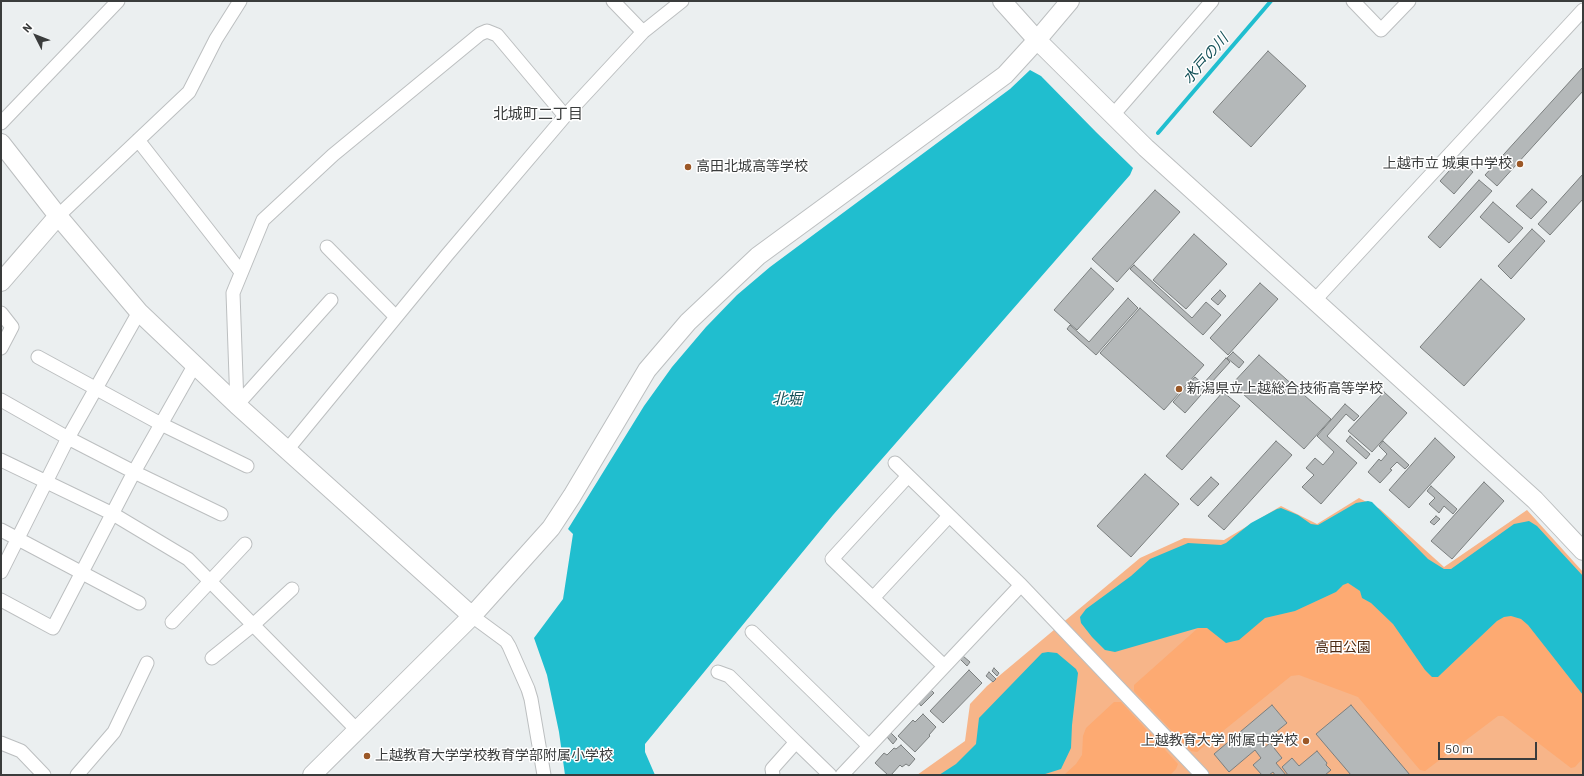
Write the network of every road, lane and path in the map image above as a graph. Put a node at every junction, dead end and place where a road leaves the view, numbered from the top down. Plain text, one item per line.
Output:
1 (118, 1) edge
2 (240, 1) edge
3 (614, 1) edge
4 (682, 1) edge
5 (1002, 1) edge
6 (1070, 1) edge
7 (1212, 1) edge
8 (1352, 1) edge
9 (1409, 1) edge
10 (1583, 10) edge
11 (642, 32) junction
12 (1038, 40) junction
13 (1113, 115) junction
14 (565, 116) junction
15 (1, 123) edge
16 (138, 140) junction
17 (1, 143) edge
18 (58, 216) junction
19 (327, 247) dead end
20 (242, 272) junction
21 (1, 282) edge
22 (331, 300) dead end
23 (1314, 301) junction
24 (139, 312) junction
25 (1, 313) edge
26 (396, 317) junction
27 (1, 348) edge
28 (38, 357) dead end
29 (194, 366) junction
30 (96, 389) junction
31 (1, 400) edge
32 (237, 405) junction
33 (161, 424) junction
34 (68, 438) junction
35 (287, 450) junction
36 (1, 460) edge
37 (895, 463) dead end
38 (247, 466) dead end
39 (134, 472) junction
40 (908, 476) junction
41 (46, 482) junction
42 (113, 514) junction
43 (221, 514) dead end
44 (949, 516) junction
45 (1, 530) edge
46 (18, 538) junction
47 (245, 544) dead end
48 (1583, 551) edge
49 (1, 572) edge
50 (81, 574) junction
51 (210, 582) junction
52 (1021, 585) junction
53 (292, 589) dead end
54 (872, 598) junction
55 (1, 600) edge
56 (139, 604) dead end
57 (472, 616) junction
58 (172, 622) dead end
59 (253, 625) junction
60 (752, 632) dead end
61 (212, 658) dead end
62 (148, 663) dead end
63 (944, 666) junction
64 (718, 672) dead end
65 (358, 731) junction
66 (796, 742) junction
67 (1, 743) edge
68 (869, 746) junction
69 (44, 775) edge
70 (77, 775) edge
71 (312, 775) edge
72 (544, 775) edge
73 (773, 775) edge
74 (830, 775) edge
75 (842, 775) edge
76 (1202, 775) edge

1 - 15 street
2 - 16 street
3 - 11 street
4 - 11 street
5 - 12 street
6 - 12 street
7 - 13 street
8 - 9 street
10 - 23 street
11 - 14 street
12 - 13 street
12 - 57 street
13 - 23 street
14 - 20 street
14 - 26 street
16 - 18 street
16 - 20 street
17 - 18 street
18 - 21 street
18 - 24 street
19 - 26 street
20 - 32 street
22 - 32 street
23 - 48 street
24 - 29 street
24 - 30 street
25 - 27 street
26 - 35 street
28 - 30 street
29 - 32 street
29 - 33 street
30 - 33 street
30 - 34 street
31 - 34 street
32 - 35 street
33 - 38 street
33 - 39 street
34 - 39 street
34 - 41 street
35 - 57 street
36 - 41 street
37 - 40 street
39 - 42 street
39 - 43 street
40 - 44 street
40 - 54 street
41 - 42 street
41 - 46 street
42 - 50 street
42 - 51 street
44 - 52 street
44 - 54 street
45 - 46 street
46 - 49 street
46 - 50 street
47 - 51 street
50 - 55 street
50 - 56 street
51 - 58 street
51 - 59 street
52 - 63 street
52 - 76 street
53 - 59 street
54 - 63 street
57 - 65 street
57 - 72 street
59 - 61 street
59 - 65 street
60 - 68 street
62 - 70 street
63 - 68 street
64 - 66 street
65 - 71 street
66 - 73 street
66 - 74 street
67 - 69 street
68 - 75 street

